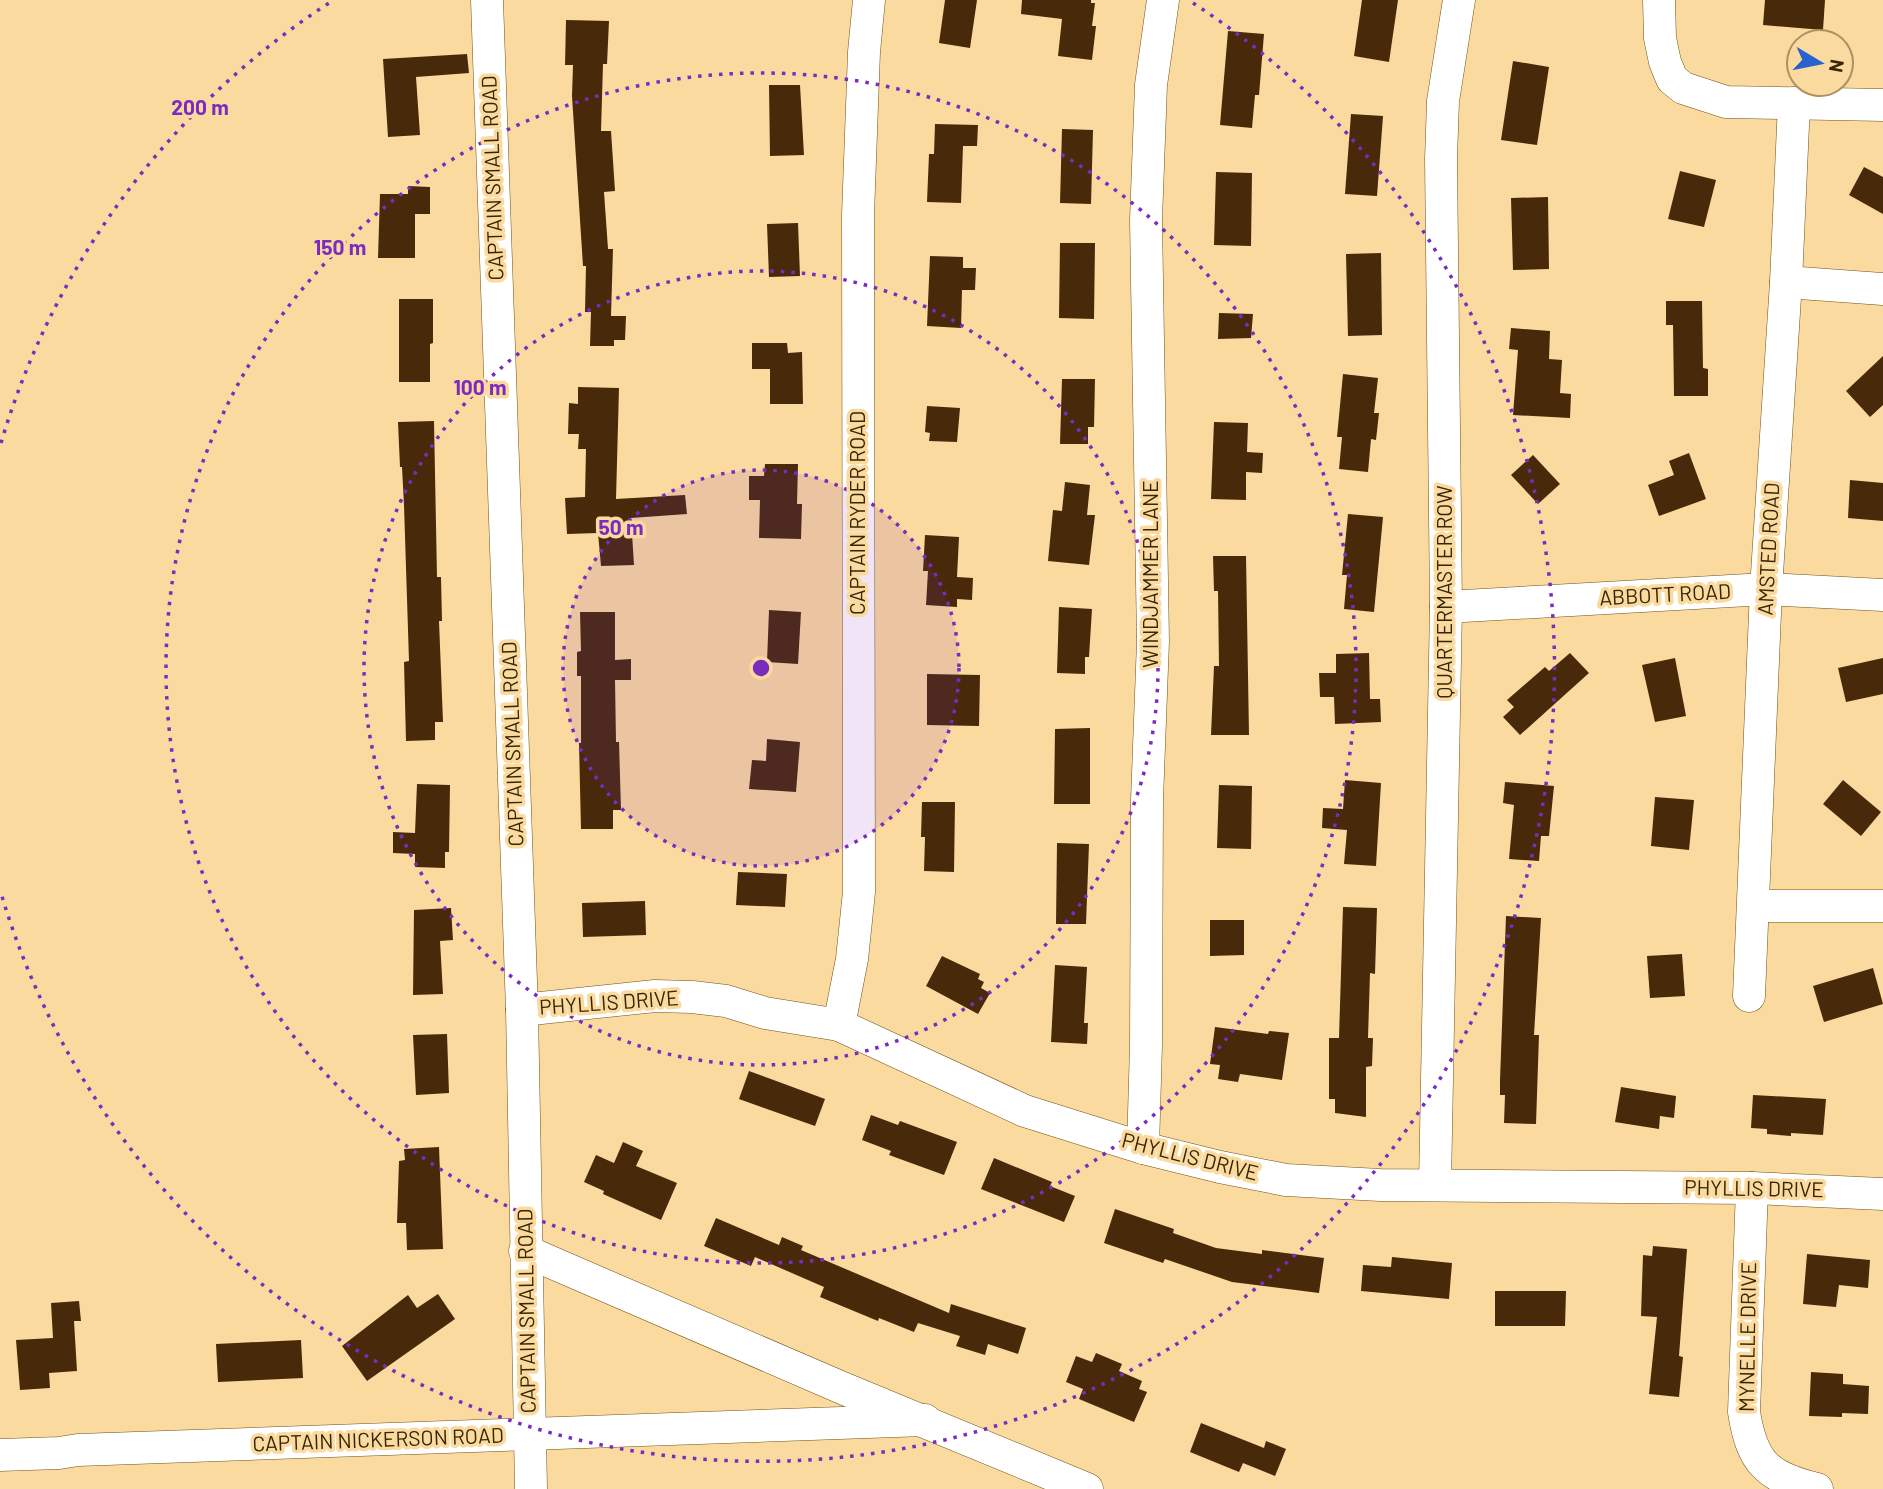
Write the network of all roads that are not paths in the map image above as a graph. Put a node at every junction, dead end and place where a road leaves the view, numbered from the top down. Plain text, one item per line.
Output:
1 (487, 0) edge
2 (869, 0) edge
3 (1164, 0) edge
4 (1459, 0) edge
5 (1659, 0) edge
6 (1794, 103) junction
7 (1883, 105) edge
8 (1786, 282) junction
9 (1883, 289) edge
10 (1766, 589) junction
11 (1883, 595) edge
12 (1446, 607) junction
13 (1754, 906) junction
14 (1883, 906) edge
15 (1749, 996) dead end
16 (522, 1010) junction
17 (839, 1025) junction
18 (1143, 1148) junction
19 (1435, 1185) junction
20 (1752, 1188) junction
21 (1883, 1194) edge
22 (525, 1251) junction
23 (925, 1420) junction
24 (530, 1436) junction
25 (0, 1455) edge
26 (531, 1489) edge
27 (1087, 1489) edge
28 (1817, 1489) edge

1 - 16 street, CAPTAIN SMALL ROAD
2 - 17 street, CAPTAIN RYDER ROAD
3 - 18 street, WINDJAMMER LANE
4 - 12 street, QUARTERMASTER ROW
5 - 6 street
6 - 7 street
6 - 8 street, AMSTED ROAD
8 - 9 street
8 - 10 street, AMSTED ROAD
10 - 11 street, ABBOTT ROAD
10 - 12 street, ABBOTT ROAD
10 - 13 street, AMSTED ROAD
12 - 19 street, QUARTERMASTER ROW
13 - 14 street
13 - 15 street, AMSTED ROAD
16 - 17 street, PHYLLIS DRIVE
16 - 22 street, CAPTAIN SMALL ROAD
17 - 18 street, PHYLLIS DRIVE
18 - 19 street, PHYLLIS DRIVE
19 - 20 street, PHYLLIS DRIVE
20 - 21 street, PHYLLIS DRIVE
20 - 28 street, MYNELLE DRIVE
22 - 23 street, CAPTAIN NICKERSON ROAD
22 - 24 street, CAPTAIN SMALL ROAD
23 - 24 street, CAPTAIN NICKERSON ROAD
23 - 27 street, CAPTAIN NICKERSON ROAD
24 - 25 street, CAPTAIN NICKERSON ROAD
24 - 26 street, CAPTAIN SMALL ROAD

